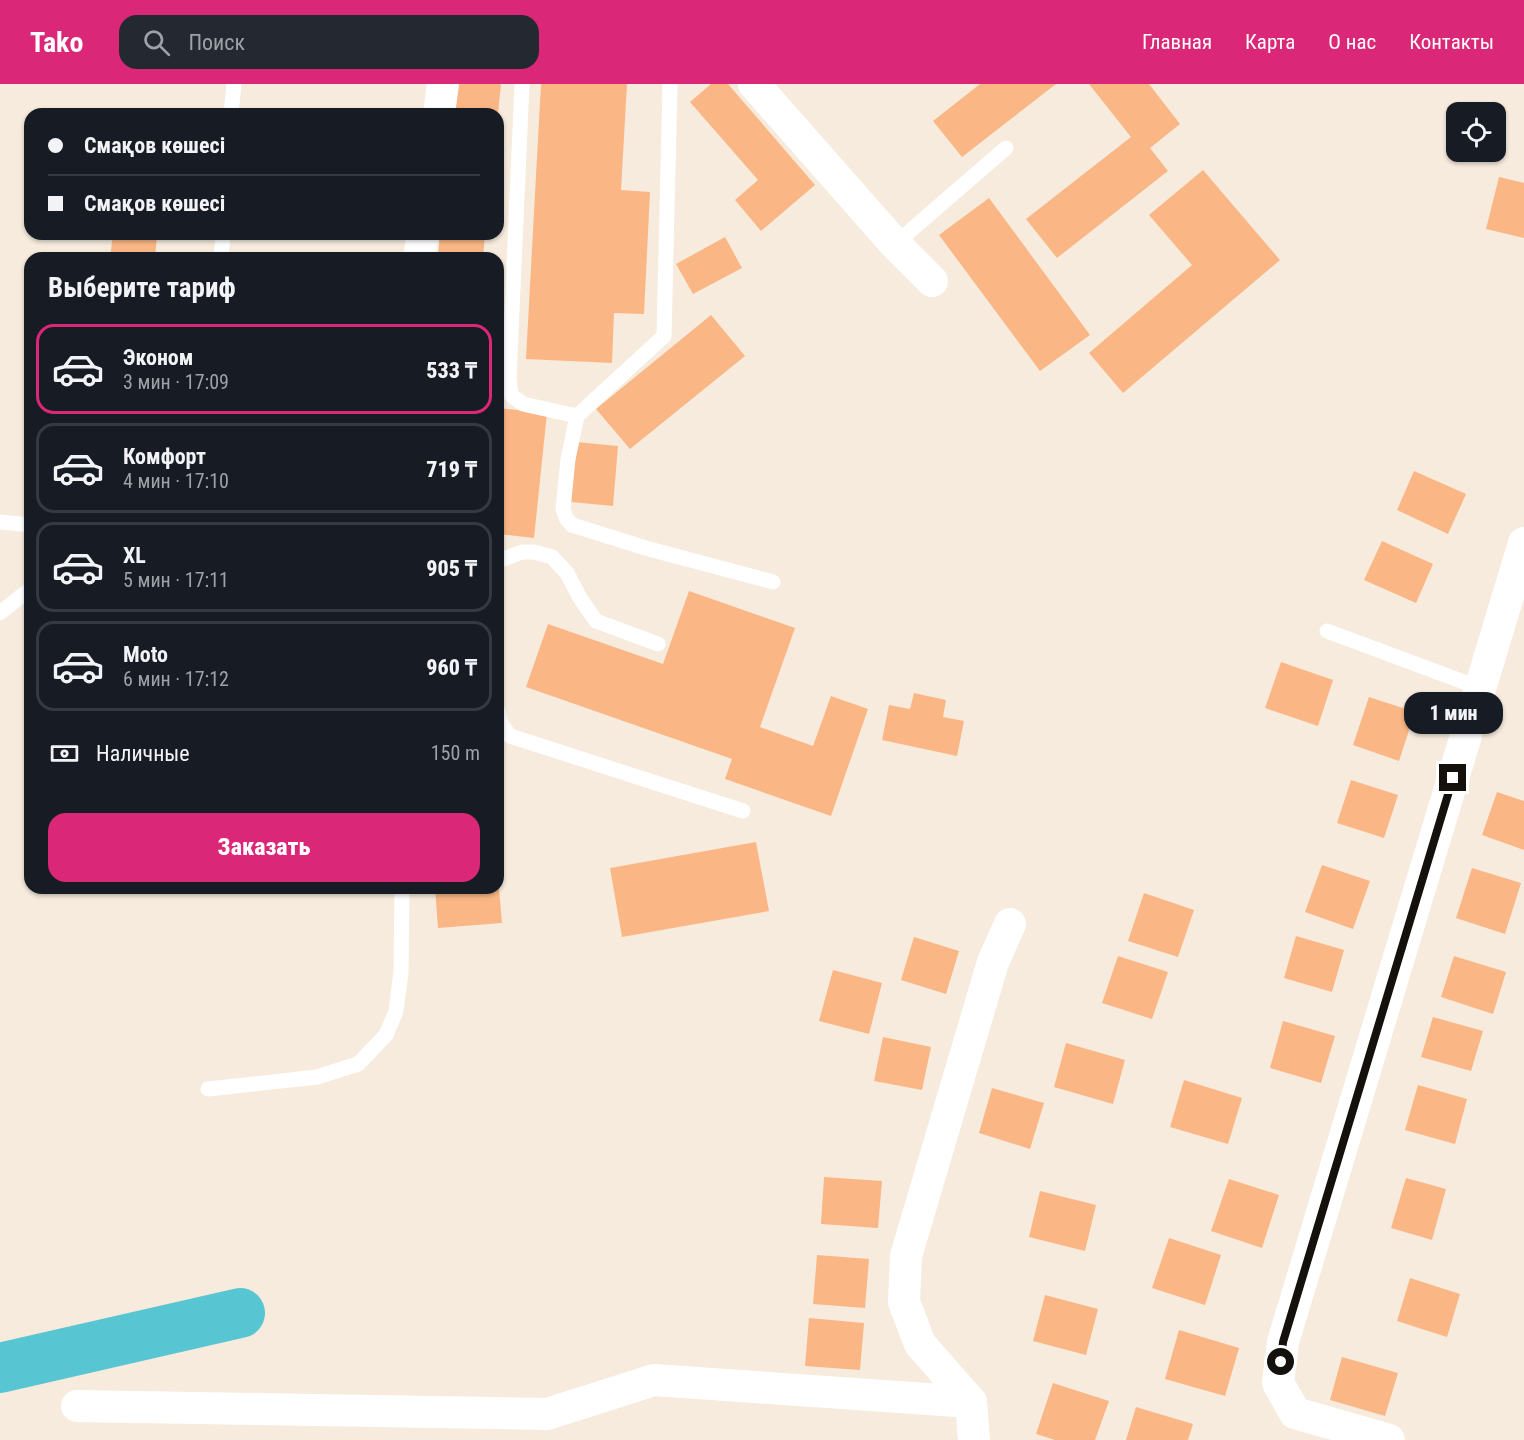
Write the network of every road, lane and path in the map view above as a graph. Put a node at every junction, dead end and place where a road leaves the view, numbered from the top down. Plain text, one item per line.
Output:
1 (234, 84) edge
2 (443, 84) edge
3 (522, 84) edge
4 (670, 84) edge
5 (754, 84) edge
6 (232, 108) edge
7 (440, 108) edge
8 (1006, 148) dead end
9 (894, 244) junction
10 (932, 281) dead end
11 (577, 416) junction
12 (0, 522) edge
13 (24, 524) edge
14 (1524, 543) edge
15 (504, 559) edge
16 (773, 582) dead end
17 (24, 594) edge
18 (0, 613) edge
19 (1327, 631) dead end
20 (658, 644) dead end
21 (1480, 688) junction
22 (504, 728) edge
23 (743, 811) dead end
24 (402, 894) edge
25 (1010, 924) dead end
26 (208, 1089) dead end
27 (971, 1402) junction
28 (77, 1406) dead end
29 (974, 1440) edge
30 (1389, 1440) edge

1 - 6 lane
2 - 7 street
3 - 11 lane
4 - 11 lane
5 - 9 street
8 - 9 lane
9 - 10 street
11 - 16 lane
12 - 13 lane
14 - 21 street
15 - 20 lane
17 - 18 lane
19 - 21 lane
21 - 30 street
22 - 23 lane
24 - 26 lane
25 - 27 street
27 - 28 street
27 - 29 street

